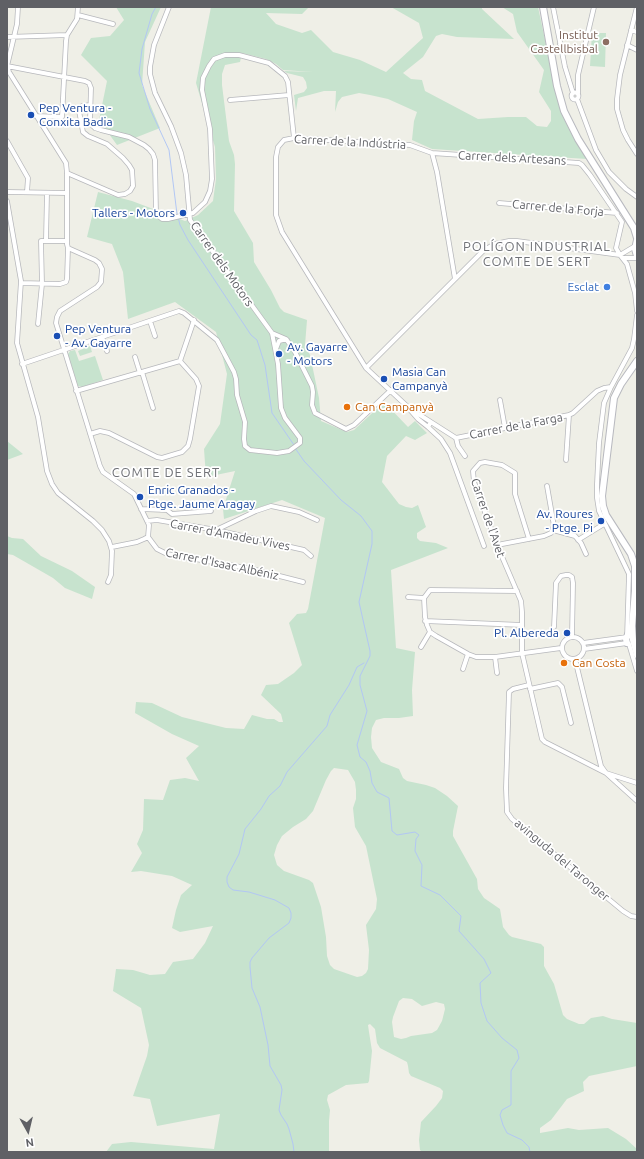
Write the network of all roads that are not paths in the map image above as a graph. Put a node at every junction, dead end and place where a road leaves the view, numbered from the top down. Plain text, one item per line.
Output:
1 (18, 7) edge
2 (78, 7) edge
3 (169, 7) edge
4 (553, 7) edge
5 (594, 7) edge
6 (637, 7) edge
7 (544, 9) edge
8 (78, 15) junction
9 (113, 24) dead end
10 (631, 30) junction
11 (637, 32) edge
12 (67, 35) junction
13 (14, 36) junction
14 (7, 37) edge
15 (560, 44) junction
16 (584, 45) junction
17 (627, 45) junction
18 (637, 50) edge
19 (7, 66) edge
20 (64, 77) junction
21 (573, 93) junction
22 (578, 93) junction
23 (289, 95) junction
24 (577, 99) junction
25 (230, 100) dead end
26 (90, 105) junction
27 (36, 116) junction
28 (294, 138) junction
29 (7, 142) edge
30 (432, 153) junction
31 (637, 154) edge
32 (67, 173) junction
33 (7, 192) edge
34 (27, 192) junction
35 (47, 193) junction
36 (67, 193) junction
37 (637, 196) edge
38 (7, 201) edge
39 (500, 203) dead end
40 (190, 213) junction
41 (617, 214) junction
42 (635, 229) edge
43 (46, 240) junction
44 (67, 241) junction
45 (636, 242) edge
46 (68, 248) junction
47 (620, 256) junction
48 (637, 257) edge
49 (455, 279) junction
50 (21, 283) junction
51 (42, 284) junction
52 (637, 311) edge
53 (637, 315) edge
54 (194, 320) junction
55 (150, 321) junction
56 (38, 324) dead end
57 (272, 334) junction
58 (155, 336) dead end
59 (102, 337) junction
60 (288, 340) junction
61 (64, 350) junction
62 (275, 350) junction
63 (107, 352) dead end
64 (135, 357) dead end
65 (180, 361) junction
66 (637, 361) edge
67 (22, 364) junction
68 (366, 368) junction
69 (141, 372) junction
70 (611, 387) junction
71 (391, 390) junction
72 (76, 391) junction
73 (500, 400) dead end
74 (153, 408) dead end
75 (408, 408) junction
76 (569, 415) junction
77 (431, 422) junction
78 (428, 427) junction
79 (505, 428) junction
80 (90, 434) junction
81 (456, 438) junction
82 (465, 456) dead end
83 (566, 460) dead end
84 (547, 486) dead end
85 (141, 509) junction
86 (211, 511) dead end
87 (318, 520) dead end
88 (147, 521) junction
89 (607, 522) junction
90 (216, 530) junction
91 (553, 530) junction
92 (148, 537) junction
93 (529, 539) junction
94 (578, 540) junction
95 (497, 545) junction
96 (484, 546) dead end
97 (112, 547) junction
98 (586, 554) dead end
99 (311, 556) dead end
100 (108, 582) dead end
101 (303, 582) dead end
102 (517, 591) junction
103 (408, 597) dead end
104 (424, 598) junction
105 (425, 621) junction
106 (522, 625) junction
107 (554, 627) dead end
108 (430, 632) junction
109 (572, 636) junction
110 (629, 641) junction
111 (583, 643) junction
112 (421, 647) dead end
113 (561, 648) junction
114 (584, 649) junction
115 (522, 653) junction
116 (636, 653) edge
117 (468, 654) junction
118 (495, 657) junction
119 (575, 659) junction
120 (463, 669) dead end
121 (637, 671) edge
122 (497, 673) dead end
123 (529, 687) junction
124 (571, 724) dead end
125 (606, 773) junction
126 (637, 783) edge
127 (637, 801) edge
128 (637, 917) edge

1 - 13 street
2 - 8 street
3 - 40 street, Carrer dels Motors
4 - 15 street
5 - 16 street
6 - 10 street
7 - 42 street
8 - 9 street
8 - 12 street
10 - 11 street
10 - 17 street
12 - 13 street
12 - 20 street
13 - 14 street
13 - 19 street
15 - 16 street
15 - 21 street
16 - 22 street
17 - 18 street
17 - 31 street
19 - 20 street
19 - 27 street
20 - 26 street
20 - 27 street
21 - 22 street
21 - 24 street
22 - 24 street
23 - 25 street
23 - 28 street
23 - 40 street
24 - 37 street
26 - 32 street
26 - 40 street
27 - 32 street
28 - 30 street, Carrer de la Indústria
28 - 68 street, Carrer de la Indústria
29 - 34 street
30 - 41 street, Carrer dels Artesans
30 - 49 street
32 - 36 street
33 - 34 street
34 - 35 street
35 - 36 street
35 - 43 street
36 - 44 street
38 - 50 street
39 - 41 street, Carrer de la Forja
40 - 57 street, Carrer dels Motors
41 - 47 street, Carrer dels Artesans
42 - 45 street
43 - 44 street
43 - 51 street
44 - 46 street
45 - 47 street
45 - 48 street
46 - 51 street
46 - 61 street
47 - 48 street
47 - 49 street
47 - 52 street
49 - 68 street
50 - 51 street
50 - 67 street
51 - 56 street
53 - 70 street
54 - 55 street
54 - 62 street
54 - 65 street
55 - 58 street
55 - 59 street
57 - 60 street
57 - 62 street
59 - 61 street
59 - 63 street
60 - 62 street
60 - 71 street
61 - 67 street
61 - 72 street
64 - 69 street
65 - 69 street
65 - 80 street
66 - 89 street
67 - 97 street
68 - 71 street, Carrer de la Indústria
69 - 72 street
69 - 74 street
70 - 76 street, Carrer de la Farga
70 - 89 street
71 - 75 street, Carrer de la Indústria
72 - 80 street
73 - 79 street
75 - 77 street, Carrer de la Indústria
75 - 78 street, Carrer de la Indústria
76 - 79 street, Carrer de la Farga
76 - 83 street
77 - 78 street
77 - 81 street, Carrer de la Indústria
78 - 96 street, Carrer de la Indústria
79 - 81 street, Carrer de la Farga
80 - 85 street
81 - 82 street, Carrer de la Farga
84 - 91 street
85 - 86 street
85 - 88 street
87 - 90 street
88 - 90 street, Carrer d'Amadeu Vives
88 - 92 street
89 - 94 street
89 - 110 street
89 - 110 street
90 - 99 street, Carrer d'Amadeu Vives
91 - 93 street
91 - 94 street
92 - 97 street
92 - 101 street, Carrer d'Isaac Albéniz
93 - 95 street
93 - 95 street, Carrer de l'Avet
94 - 98 street
95 - 102 street, Carrer de l'Avet
97 - 100 street
102 - 104 street
102 - 106 street, Carrer de l'Avet
103 - 104 street
104 - 105 street
105 - 106 street
105 - 108 street
106 - 115 street, Carrer de l'Avet
107 - 109 street
108 - 112 street
108 - 117 street
109 - 111 street
109 - 113 street
110 - 111 street
110 - 114 street
110 - 116 street
110 - 121 street
111 - 114 street
113 - 115 street
113 - 119 street
114 - 119 street
115 - 118 street
115 - 123 street, Carrer de l'Avet
117 - 118 street
117 - 120 street
118 - 122 street
119 - 125 street
123 - 124 street
123 - 125 street, Carrer de l'Avet
123 - 128 street, avinguda del Taronger
125 - 126 street
125 - 127 street

